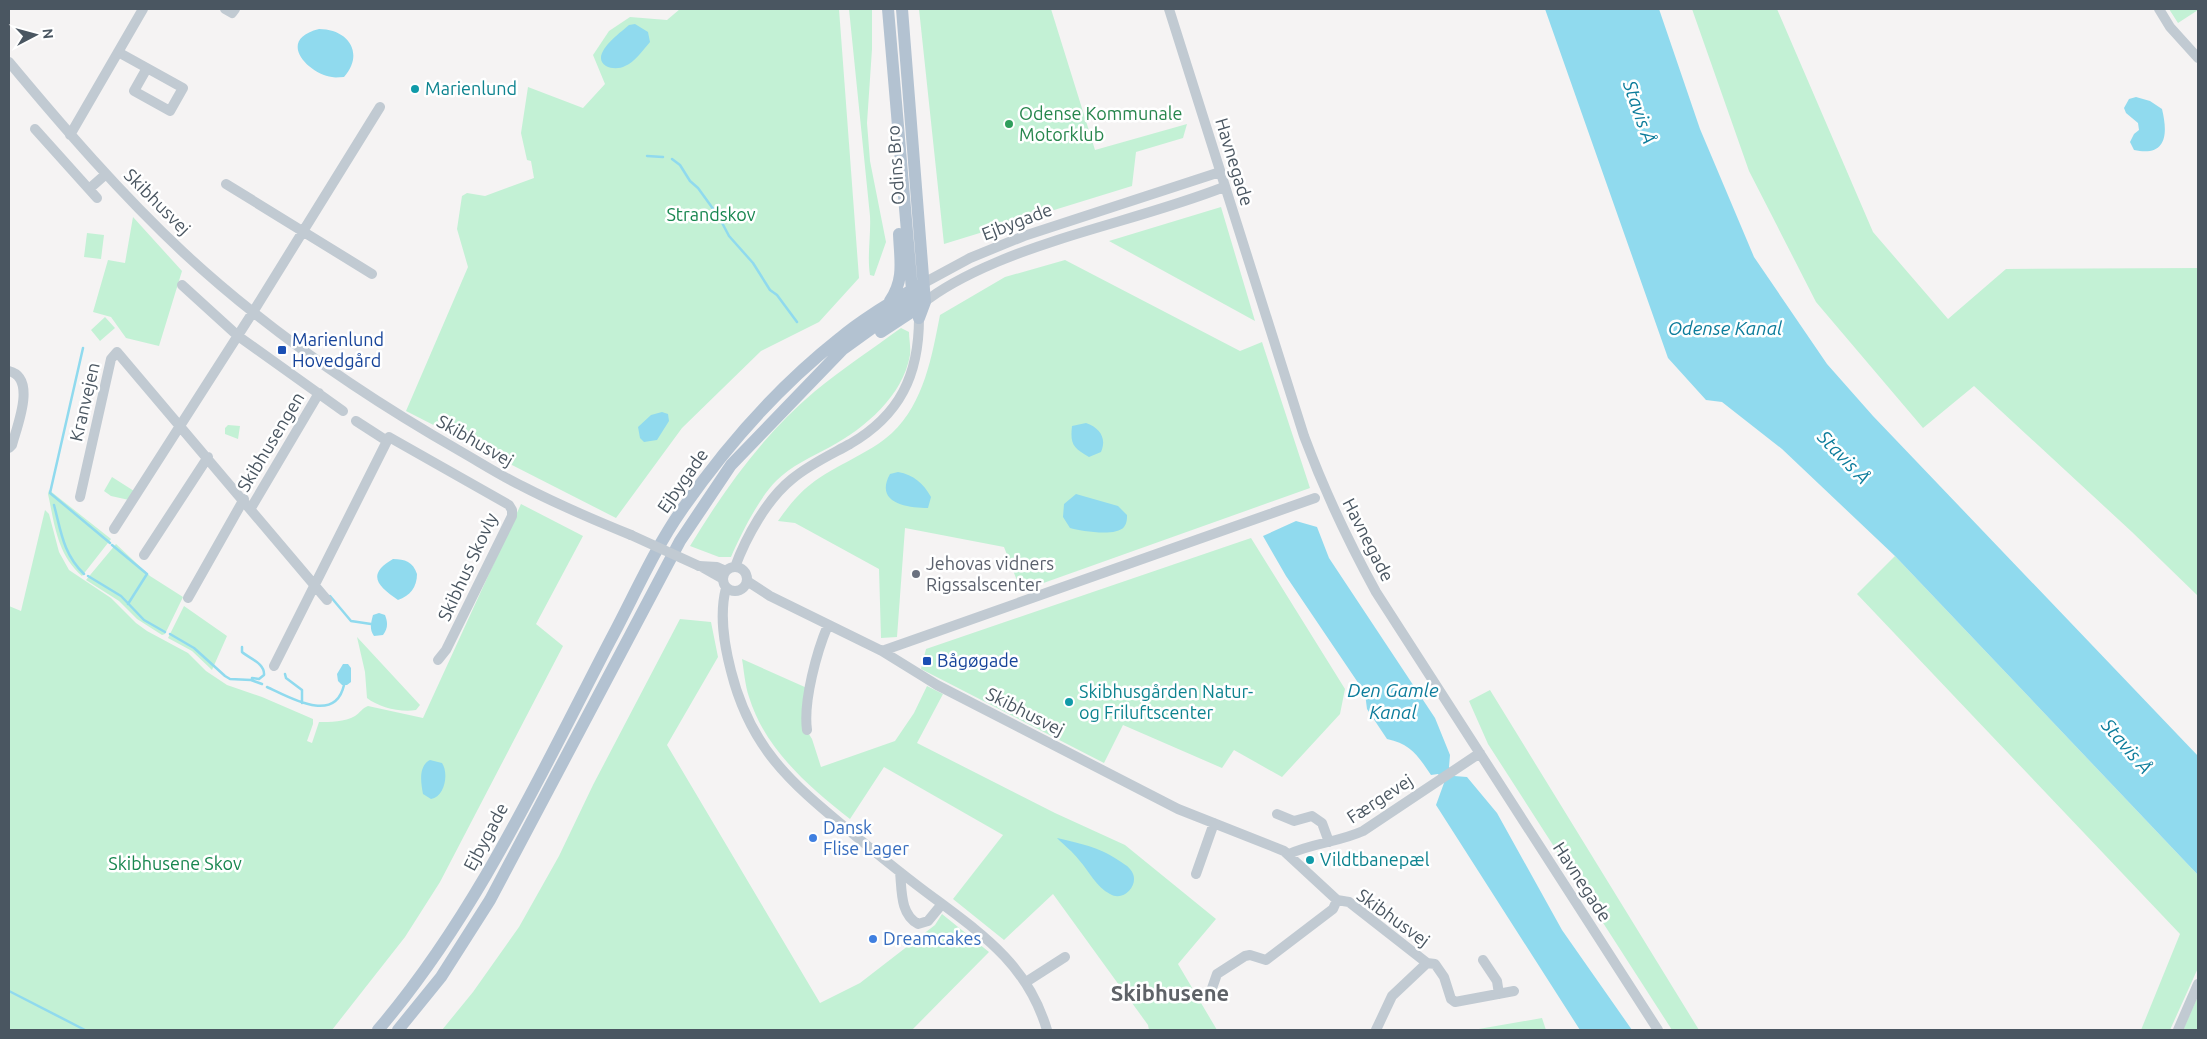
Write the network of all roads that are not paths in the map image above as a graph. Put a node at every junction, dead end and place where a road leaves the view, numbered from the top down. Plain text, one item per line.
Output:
1 (143, 9) edge
2 (225, 9) edge
3 (235, 9) edge
4 (888, 9) edge
5 (902, 9) edge
6 (1169, 9) edge
7 (2158, 9) edge
8 (118, 52) junction
9 (2198, 58) edge
10 (9, 62) edge
11 (147, 68) junction
12 (380, 107) dead end
13 (35, 129) dead end
14 (70, 135) junction
15 (902, 170) junction
16 (1220, 172) junction
17 (106, 174) junction
18 (226, 184) dead end
19 (1224, 187) junction
20 (89, 189) junction
21 (98, 198) dead end
22 (303, 231) junction
23 (372, 274) dead end
24 (182, 285) dead end
25 (918, 300) junction
26 (887, 304) junction
27 (253, 312) junction
28 (238, 336) junction
29 (9, 371) edge
30 (320, 393) junction
31 (343, 411) dead end
32 (356, 421) dead end
33 (181, 425) junction
34 (387, 441) junction
35 (9, 448) edge
36 (208, 457) junction
37 (80, 497) dead end
38 (1314, 498) dead end
39 (247, 504) junction
40 (114, 529) dead end
41 (144, 555) dead end
42 (735, 580) junction
43 (315, 584) junction
44 (188, 598) dead end
45 (327, 600) dead end
46 (828, 625) junction
47 (882, 651) junction
48 (438, 660) dead end
49 (274, 666) dead end
50 (807, 730) dead end
51 (1480, 753) junction
52 (1277, 814) dead end
53 (1214, 823) junction
54 (1329, 842) junction
55 (1289, 854) junction
56 (900, 872) junction
57 (1196, 874) dead end
58 (1337, 900) junction
59 (942, 904) junction
60 (1065, 957) dead end
61 (1483, 960) dead end
62 (1427, 963) junction
63 (1026, 982) junction
64 (2198, 984) edge
65 (1514, 991) dead end
66 (1210, 994) dead end
67 (1499, 994) junction
68 (378, 1030) edge
69 (398, 1030) edge
70 (1047, 1030) edge
71 (1376, 1030) edge
72 (1658, 1030) edge
73 (2178, 1030) edge

1 - 8 street
2 - 3 street
4 - 15 main road, Odins Bro
5 - 25 main road, Odins Bro
6 - 16 street, Havnegade
7 - 9 street
8 - 11 street
8 - 14 street
10 - 14 street, Skibhusvej
11 - 11 street
12 - 22 street
13 - 20 street
14 - 17 street, Skibhusvej
15 - 25 main road, Odins Bro
15 - 26 main road
16 - 19 street, Havnegade
16 - 25 street, Ejbygade
17 - 20 street, Skibhusvej
17 - 27 street, Skibhusvej
18 - 22 street
19 - 25 street, Ejbygade
19 - 51 street, Havnegade
20 - 21 street
22 - 23 street
22 - 27 street
24 - 28 street, Skibhusengen
25 - 26 main road, Ejbygade
25 - 42 street, Odins Bro
25 - 69 main road, Ejbygade
26 - 68 main road, Ejbygade
27 - 28 street
27 - 42 street, Skibhusvej, bridge
28 - 30 street, Skibhusengen
28 - 33 street
29 - 35 street
30 - 31 street, Skibhusengen
30 - 39 street, Skibhusengen
32 - 34 street, Skibhus Skovly
33 - 36 street, Kranvejen
33 - 37 street, Kranvejen
33 - 40 street
34 - 43 street
34 - 48 street, Skibhus Skovly
36 - 39 street, Kranvejen
36 - 41 street
38 - 47 street
39 - 43 street, Kranvejen
39 - 44 street
42 - 46 street, Skibhusvej
42 - 56 street
43 - 45 street, Kranvejen
43 - 49 street
46 - 47 street, Skibhusvej
46 - 50 street
47 - 53 street, Skibhusvej
51 - 54 street, Færgevej
51 - 72 street, Havnegade
52 - 54 street
53 - 55 street, Skibhusvej
53 - 57 street
54 - 55 street, Færgevej
55 - 58 street, Skibhusvej
56 - 59 street
56 - 59 street
58 - 62 street, Skibhusvej
58 - 66 street
59 - 63 street
60 - 63 street
61 - 67 street
62 - 67 street, Skibhusvej
62 - 71 street, Skibhusvej
63 - 70 street
64 - 73 street
65 - 67 street, Skibhusvej

